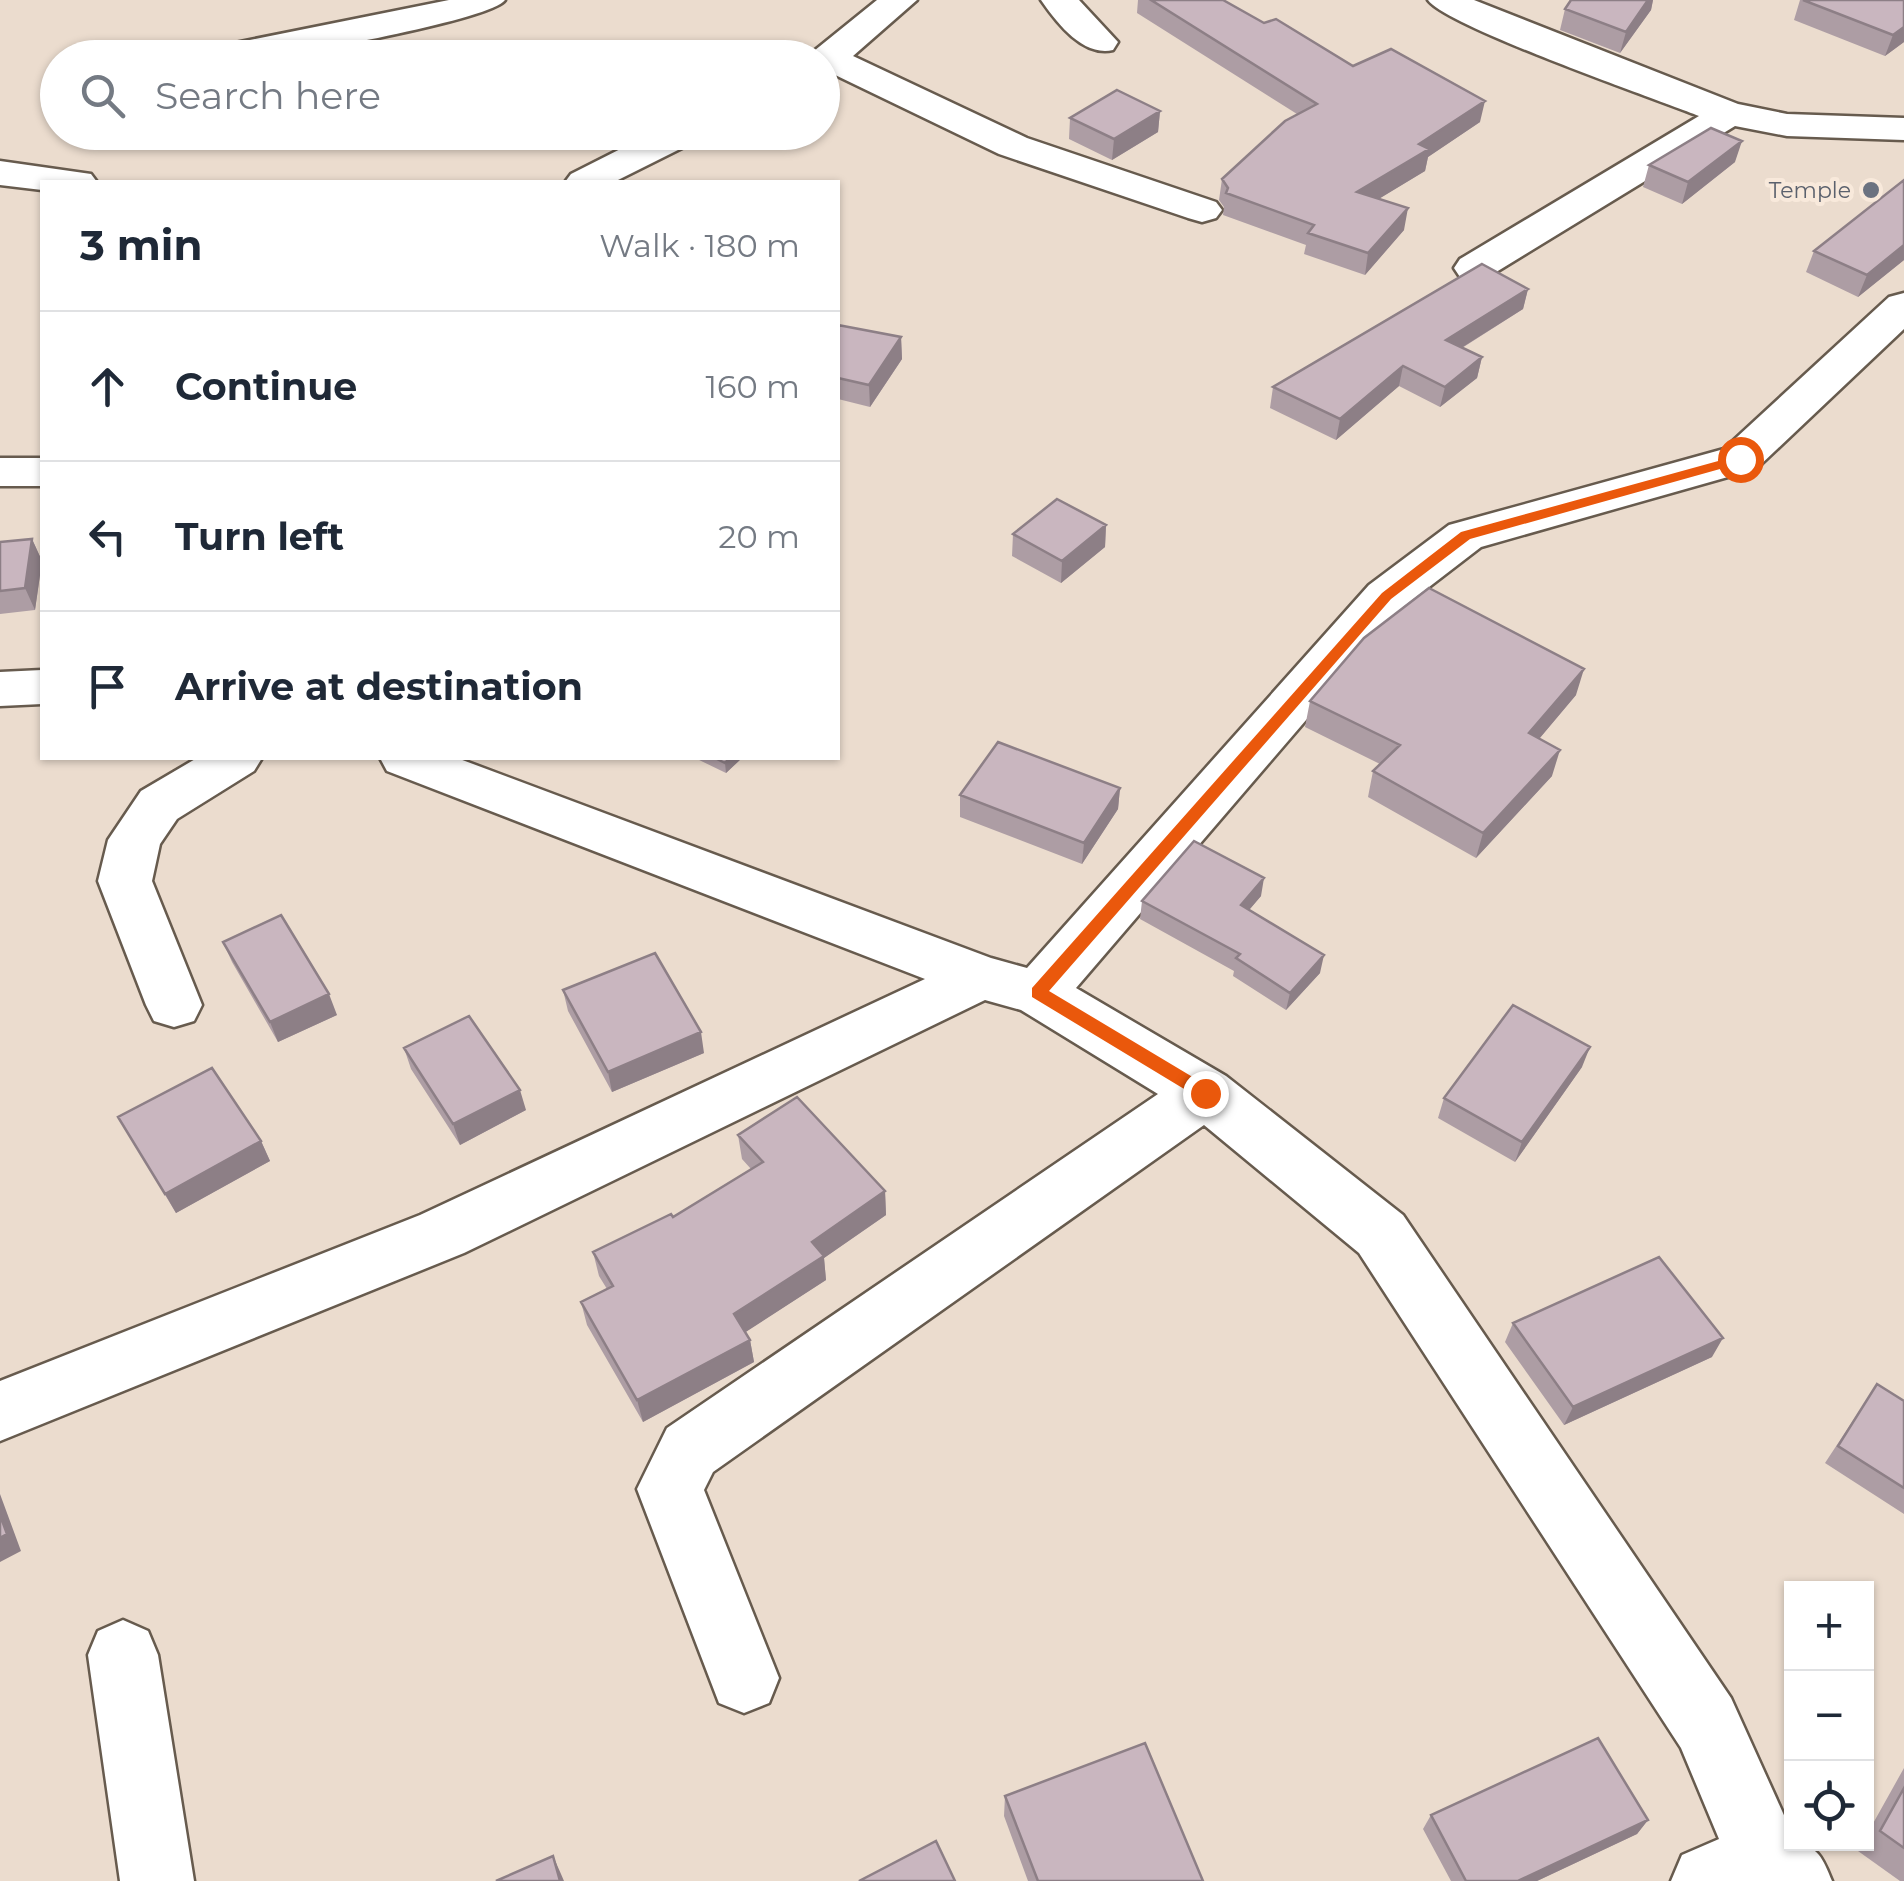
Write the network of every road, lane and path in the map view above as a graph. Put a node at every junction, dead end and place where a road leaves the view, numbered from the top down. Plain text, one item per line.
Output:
1 (487, 0) edge
2 (899, 0) edge
3 (1059, 0) edge
4 (1446, 0) edge
5 (304, 40) edge
6 (1100, 42) dead end
7 (840, 50) edge
8 (840, 67) edge
9 (1729, 114) junction
10 (1904, 129) edge
11 (648, 150) edge
12 (0, 173) edge
13 (60, 180) edge
14 (589, 180) edge
15 (1202, 210) dead end
16 (1474, 268) edge
17 (1904, 306) edge
18 (0, 472) edge
19 (40, 472) edge
20 (40, 687) edge
21 (0, 689) edge
22 (233, 760) edge
23 (410, 760) edge
24 (981, 977) junction
25 (1038, 993) junction
26 (174, 1005) dead end
27 (1205, 1093) junction
28 (0, 1411) edge
29 (122, 1655) dead end
30 (744, 1678) dead end
31 (1755, 1875) edge
32 (157, 1881) edge

1 - 5 street
2 - 7 street
3 - 6 street
4 - 9 street
8 - 15 street
9 - 10 street
9 - 16 street
11 - 14 street
12 - 13 street
17 - 25 street
18 - 19 street
20 - 21 street
22 - 26 street
23 - 24 street
24 - 25 street
24 - 28 street
25 - 27 street
27 - 30 street
27 - 31 street
29 - 32 street

